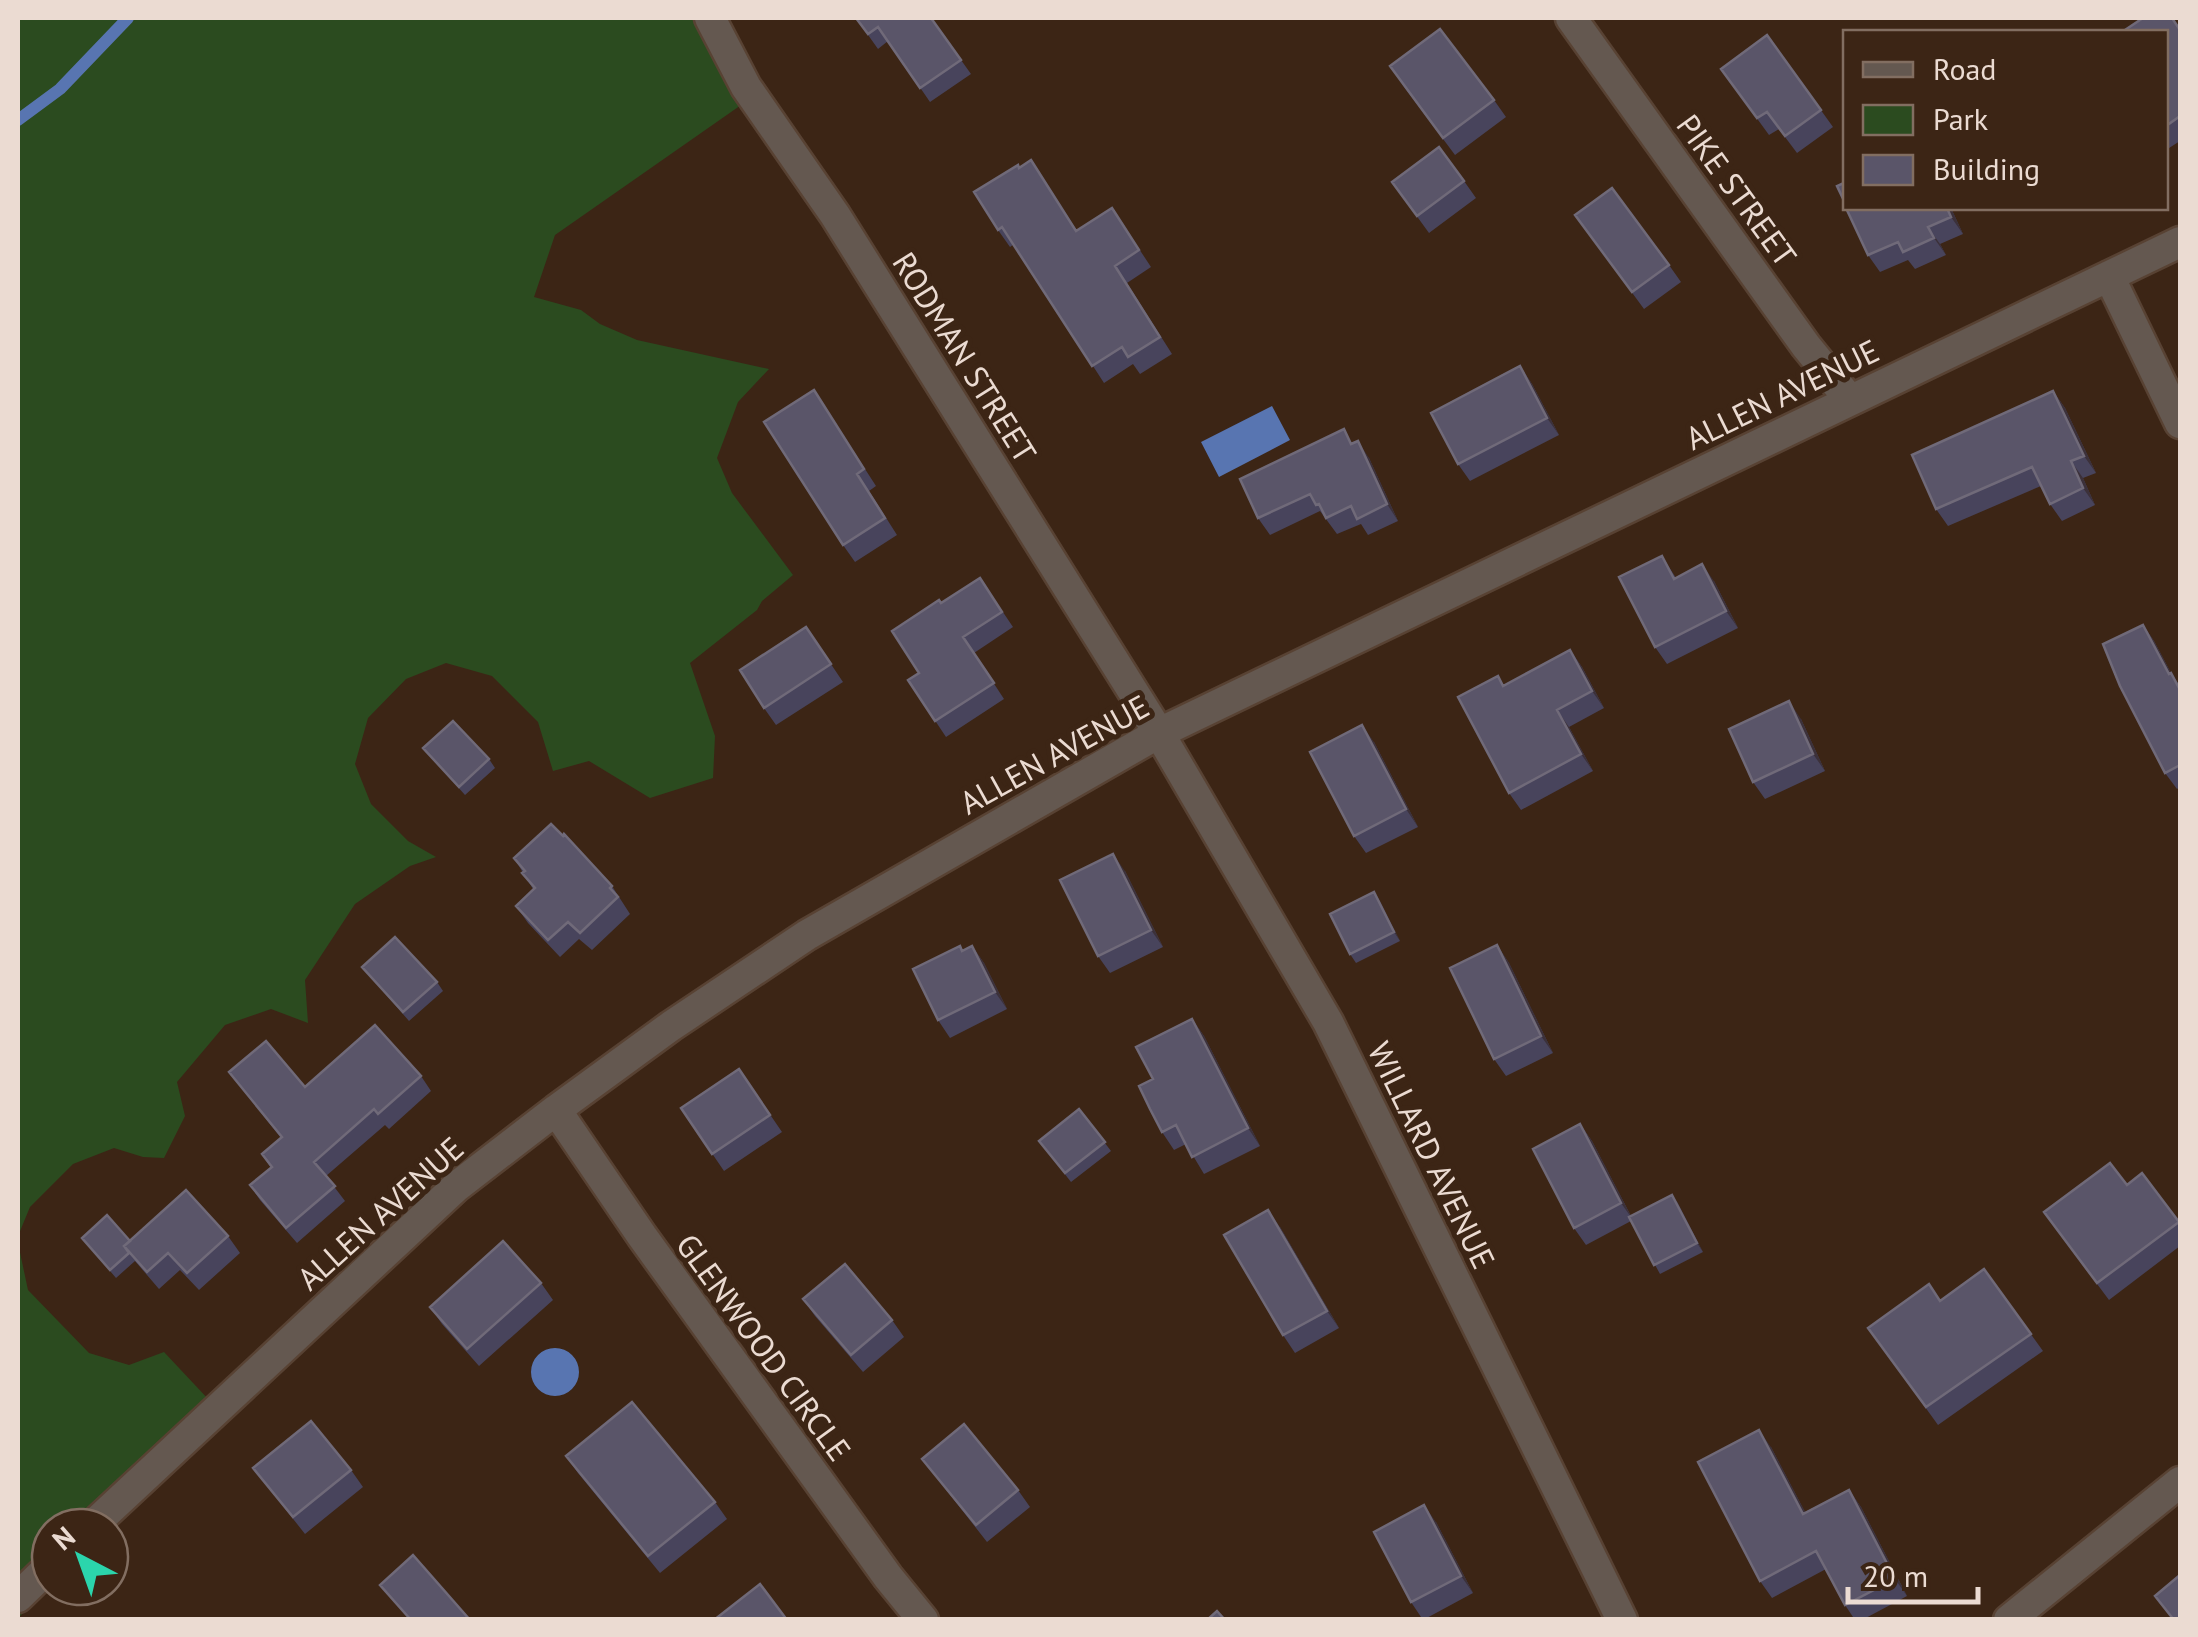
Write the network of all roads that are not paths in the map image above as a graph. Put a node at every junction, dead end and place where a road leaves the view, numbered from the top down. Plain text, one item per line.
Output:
1 (710, 18) edge
2 (1571, 18) edge
3 (2180, 242) edge
4 (2108, 276) junction
5 (1850, 400) junction
6 (2180, 422) edge
7 (1159, 734) junction
8 (556, 1110) junction
9 (2180, 1482) edge
10 (113, 1507) edge
11 (922, 1620) edge
12 (1622, 1620) edge
13 (2009, 1620) edge

1 - 7 street, RODMAN STREET
2 - 5 street, PIKE STREET
3 - 4 street, ALLEN AVENUE
4 - 5 street, ALLEN AVENUE
4 - 6 street
5 - 7 street, ALLEN AVENUE
7 - 8 street, ALLEN AVENUE
7 - 12 street, WILLARD AVENUE
8 - 10 street, ALLEN AVENUE
8 - 11 street, GLENWOOD CIRCLE
9 - 13 street

